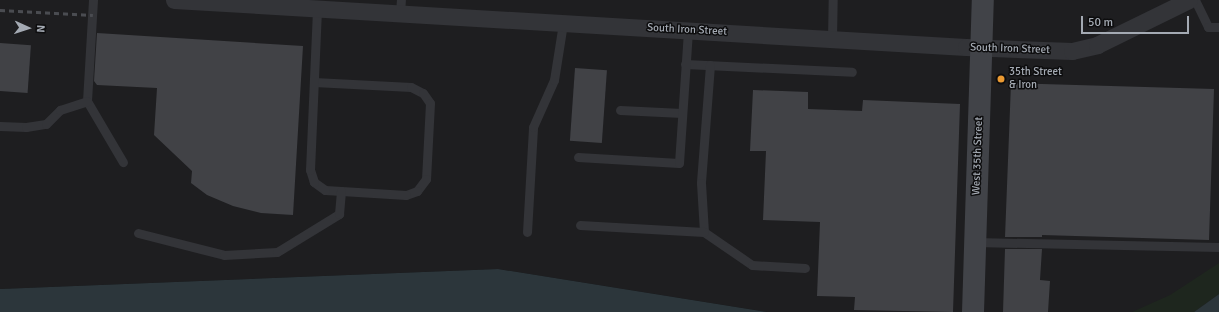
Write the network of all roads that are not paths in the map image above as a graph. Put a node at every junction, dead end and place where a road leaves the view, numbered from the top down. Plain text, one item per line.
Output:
1 (93, 0) edge
2 (174, 0) edge
3 (833, 0) edge
4 (983, 0) edge
5 (1188, 0) edge
6 (1195, 0) edge
7 (295, 4) edge
8 (401, 7) edge
9 (317, 8) junction
10 (563, 23) junction
11 (1219, 27) edge
12 (688, 30) junction
13 (832, 39) junction
14 (982, 48) junction
15 (685, 64) junction
16 (710, 65) junction
17 (852, 72) dead end
18 (314, 82) junction
19 (87, 101) junction
20 (620, 110) dead end
21 (682, 113) junction
22 (0, 126) edge
23 (578, 157) dead end
24 (122, 162) dead end
25 (341, 191) junction
26 (580, 225) dead end
27 (527, 232) dead end
28 (704, 232) junction
29 (138, 233) dead end
30 (975, 242) junction
31 (1219, 247) edge
32 (805, 268) dead end
33 (973, 312) edge

1 - 19 lane
2 - 7 street, South Iron Street
3 - 13 lane
4 - 14 main road, West 35th Street
5 - 14 street, South Iron Street
6 - 11 lane
7 - 9 street, South Iron Street
8 - 9 street, South Iron Street
8 - 10 street, South Iron Street
9 - 18 lane
10 - 12 street, South Iron Street
10 - 27 lane
12 - 13 street, South Iron Street
12 - 15 lane
13 - 14 street, South Iron Street
14 - 30 main road, West 35th Street
15 - 16 lane
15 - 21 lane
16 - 17 lane
16 - 28 lane
18 - 25 lane
18 - 25 lane
19 - 22 lane
19 - 24 lane
20 - 21 lane
21 - 23 lane
25 - 29 lane
26 - 28 lane
28 - 32 lane
30 - 31 lane
30 - 33 main road, West 35th Street

